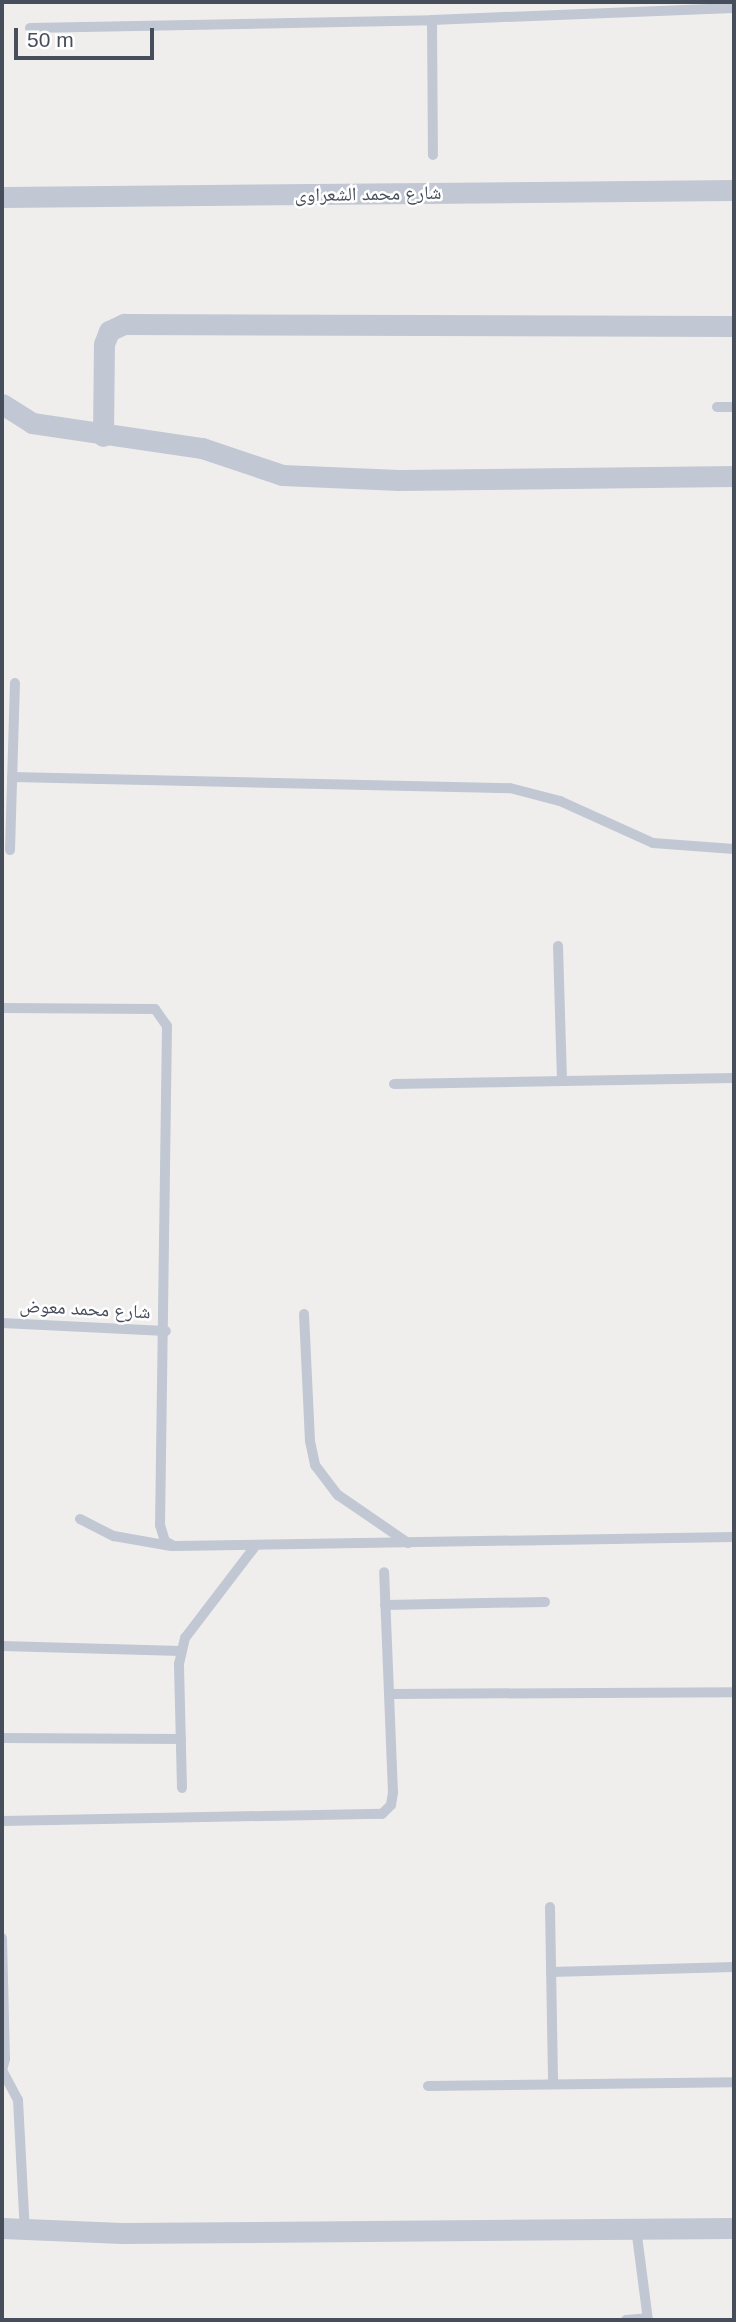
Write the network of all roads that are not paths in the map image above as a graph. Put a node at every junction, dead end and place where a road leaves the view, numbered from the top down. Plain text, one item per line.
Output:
1 (734, 8) edge
2 (432, 20) junction
3 (30, 28) dead end
4 (433, 155) dead end
5 (734, 190) edge
6 (2, 197) edge
7 (734, 326) edge
8 (2, 404) edge
9 (717, 407) dead end
10 (734, 407) edge
11 (103, 436) junction
12 (734, 476) edge
13 (15, 683) dead end
14 (7, 749) edge
15 (12, 777) junction
16 (734, 849) edge
17 (10, 850) dead end
18 (558, 946) dead end
19 (2, 1008) edge
20 (734, 1078) edge
21 (562, 1081) junction
22 (394, 1084) dead end
23 (304, 1314) dead end
24 (2, 1323) edge
25 (166, 1331) junction
26 (80, 1519) dead end
27 (734, 1537) edge
28 (408, 1543) junction
29 (256, 1545) junction
30 (174, 1546) junction
31 (384, 1572) dead end
32 (545, 1602) dead end
33 (386, 1605) junction
34 (2, 1646) edge
35 (181, 1651) junction
36 (734, 1692) edge
37 (390, 1694) junction
38 (2, 1738) edge
39 (181, 1739) junction
40 (182, 1788) dead end
41 (2, 1821) edge
42 (550, 1907) dead end
43 (2, 1938) edge
44 (734, 1967) edge
45 (551, 1972) junction
46 (2, 2070) edge
47 (734, 2082) edge
48 (553, 2084) junction
49 (428, 2086) dead end
50 (2, 2228) edge
51 (636, 2228) junction
52 (734, 2228) edge
53 (25, 2232) junction
54 (648, 2319) edge
55 (626, 2320) edge

1 - 2 lane
2 - 3 lane
2 - 4 lane
5 - 6 street, شارع محمد الشعراوى
7 - 11 street
8 - 11 street
9 - 10 lane
11 - 12 street
13 - 14 lane
14 - 15 lane
15 - 16 lane
15 - 17 lane
18 - 21 lane
19 - 25 lane
20 - 21 lane
21 - 22 lane
23 - 28 lane
24 - 25 lane, شارع محمد معوض
25 - 30 lane
26 - 30 lane
27 - 28 lane
28 - 29 lane
29 - 30 lane
29 - 35 lane
31 - 33 lane
32 - 33 lane
33 - 37 lane
34 - 35 lane
35 - 39 lane
36 - 37 lane
37 - 41 lane
38 - 39 lane
39 - 40 lane
42 - 45 lane
43 - 46 lane
44 - 45 lane
45 - 48 lane
46 - 53 lane
47 - 48 lane
48 - 49 lane
50 - 53 street
51 - 52 street
51 - 53 street
51 - 54 lane
54 - 55 lane

